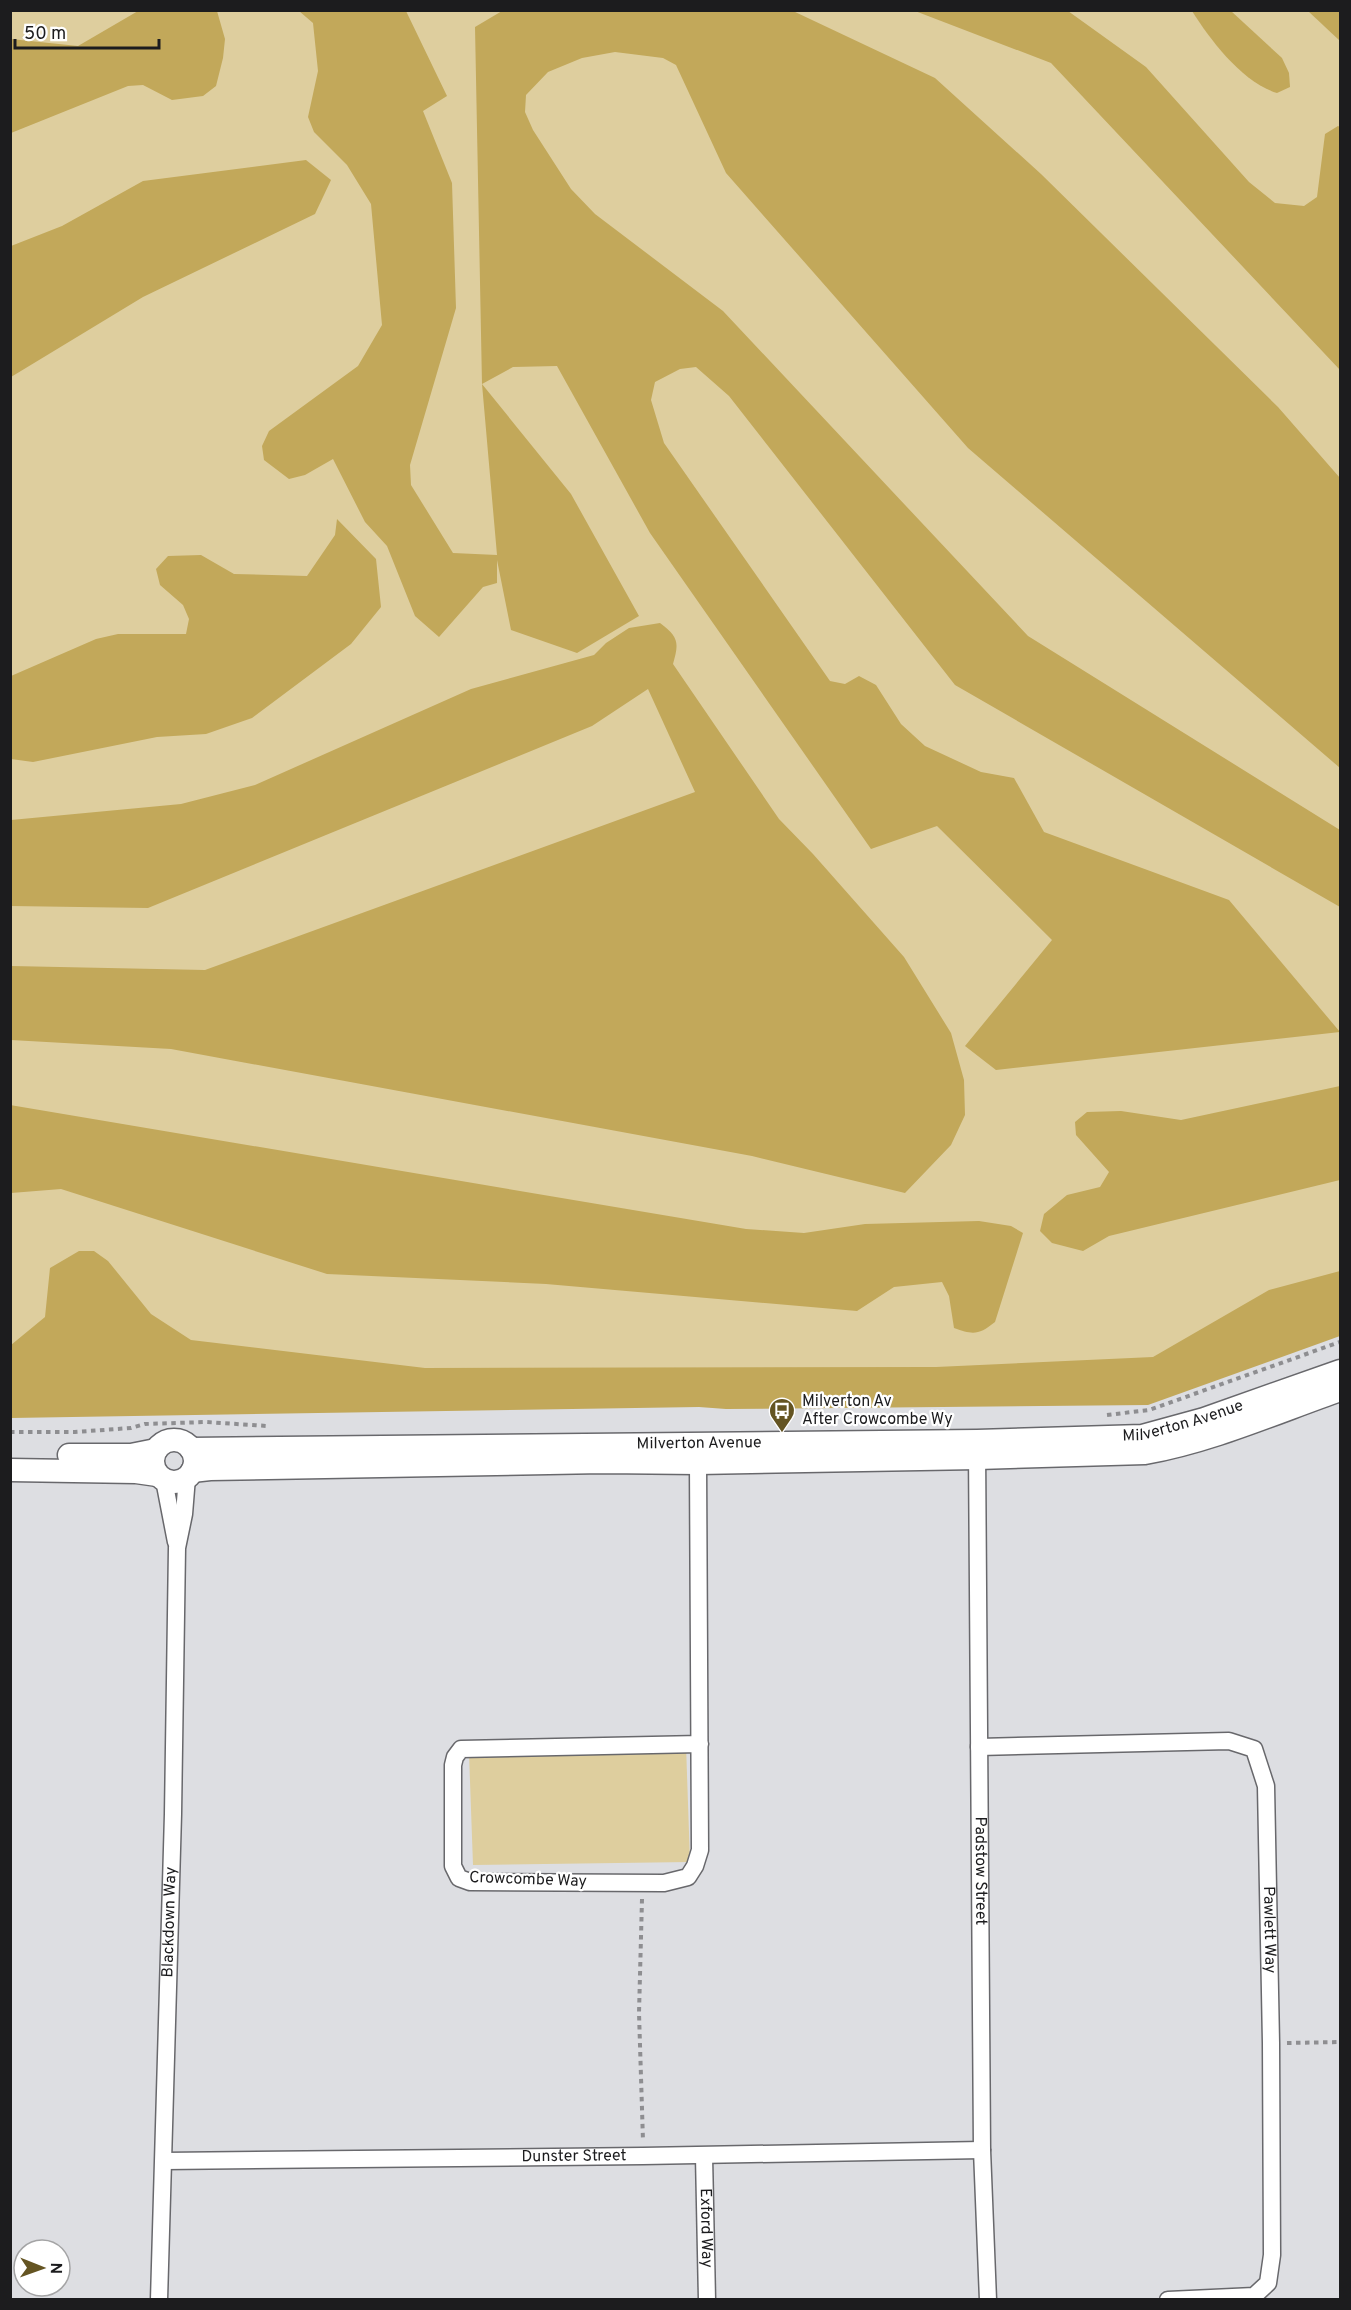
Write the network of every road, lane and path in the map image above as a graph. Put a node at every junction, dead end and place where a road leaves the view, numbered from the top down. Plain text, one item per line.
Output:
1 (1341, 1342) edge
2 (1341, 1371) edge
3 (1341, 1389) edge
4 (1104, 1415) dead end
5 (270, 1426) dead end
6 (10, 1432) edge
7 (156, 1450) junction
8 (977, 1450) junction
9 (698, 1453) junction
10 (10, 1456) edge
11 (190, 1466) junction
12 (10, 1470) edge
13 (161, 1477) junction
14 (177, 1548) junction
15 (700, 1744) junction
16 (980, 1747) junction
17 (643, 1883) junction
18 (1341, 2042) edge
19 (1271, 2043) junction
20 (982, 2150) junction
21 (704, 2156) junction
22 (643, 2157) junction
23 (164, 2161) junction
24 (160, 2298) edge
25 (707, 2300) edge
26 (988, 2300) edge
27 (1168, 2300) edge

1 - 4 path
2 - 8 street, Milverton Avenue
3 - 8 street, Milverton Avenue
5 - 6 path
7 - 10 street
7 - 11 street
7 - 13 street
8 - 9 street, Milverton Avenue
8 - 16 street, Padstow Street
9 - 11 street, Milverton Avenue
9 - 15 street, Crowcombe Way
11 - 13 street
11 - 14 street, Blackdown Way
12 - 13 street
13 - 14 street, Blackdown Way
14 - 23 street, Blackdown Way
15 - 17 street, Crowcombe Way
15 - 17 street, Crowcombe Way
16 - 19 street, Pawlett Way
16 - 20 street, Padstow Street
17 - 22 path
18 - 19 path
19 - 27 street, Pawlett Way
20 - 21 street, Dunster Street
20 - 26 street, Padstow Street
21 - 22 street, Dunster Street
21 - 25 street, Exford Way
22 - 23 street, Dunster Street
23 - 24 street, Blackdown Way

